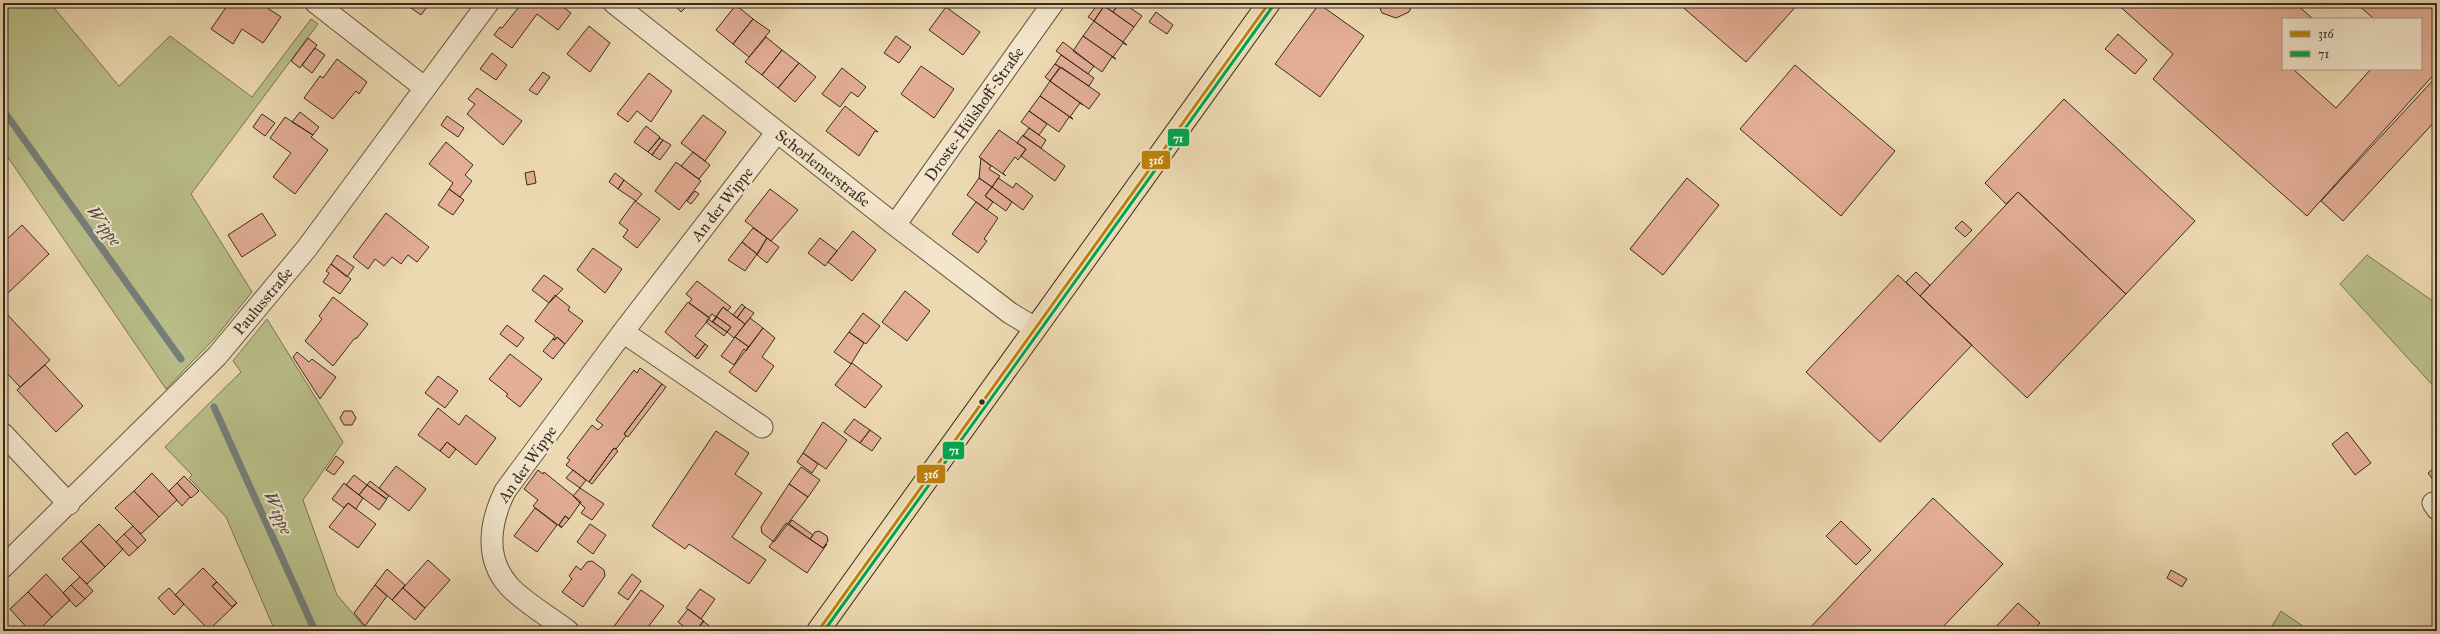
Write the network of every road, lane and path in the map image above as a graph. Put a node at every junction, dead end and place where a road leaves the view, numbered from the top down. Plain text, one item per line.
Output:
1 (316, 3) edge
2 (488, 3) edge
3 (614, 3) edge
4 (1053, 3) edge
5 (1270, 3) edge
6 (425, 88) junction
7 (777, 132) junction
8 (896, 225) junction
9 (1035, 328) junction
10 (623, 332) junction
11 (762, 426) dead end
12 (3, 434) edge
13 (69, 504) junction
14 (3, 567) edge
15 (568, 631) edge
16 (818, 631) edge

1 - 6 street
2 - 6 street, Paulusstraße
3 - 7 street, Schorlemerstraße
4 - 8 street, Droste-Hülshoff-Straße
5 - 9 main road
6 - 13 street, Paulusstraße
7 - 8 street, Schorlemerstraße
7 - 10 street, An der Wippe
8 - 9 street, Schorlemerstraße
9 - 16 main road
10 - 11 street
10 - 15 street, An der Wippe
12 - 13 street
13 - 14 street, Paulusstraße

